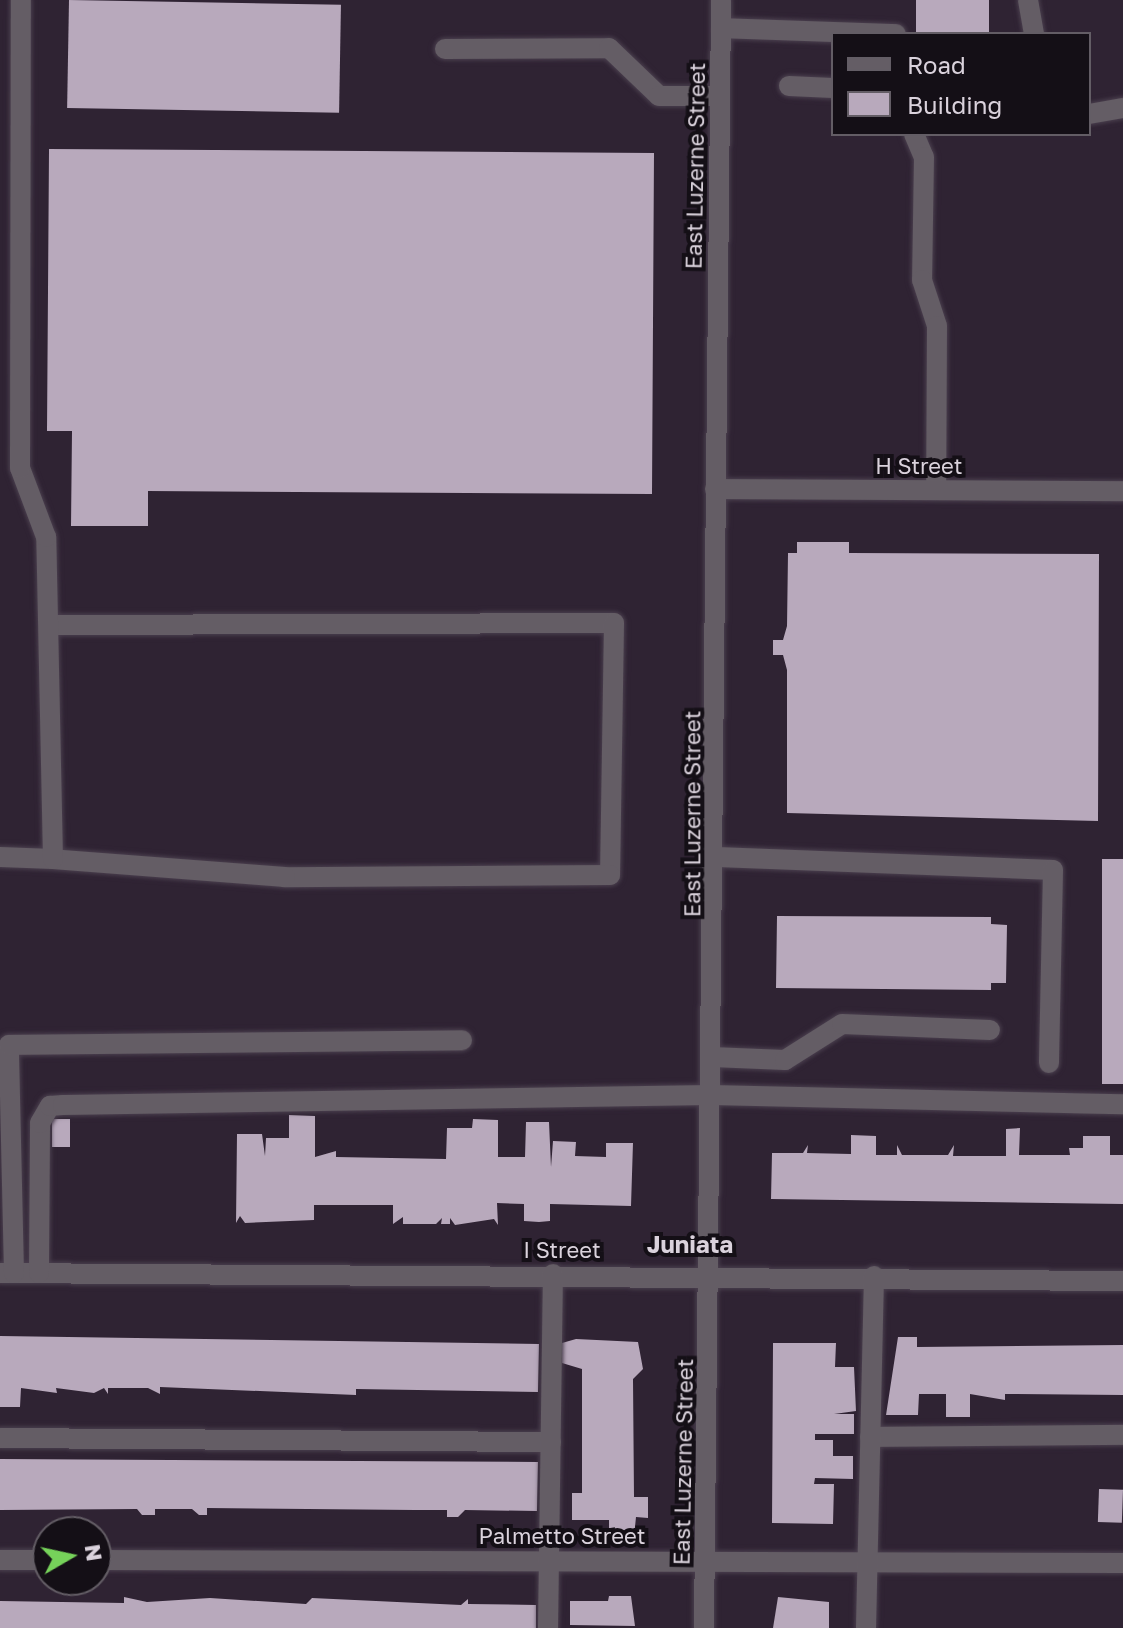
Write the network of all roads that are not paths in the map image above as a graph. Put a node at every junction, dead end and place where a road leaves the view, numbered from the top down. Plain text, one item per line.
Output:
1 (21, 0) edge
2 (721, 0) edge
3 (1028, 0) edge
4 (721, 28) junction
5 (838, 32) edge
6 (1034, 32) edge
7 (445, 49) dead end
8 (789, 86) dead end
9 (831, 88) edge
10 (720, 96) junction
11 (1123, 108) edge
12 (1091, 114) edge
13 (915, 136) edge
14 (715, 489) junction
15 (936, 490) junction
16 (1123, 491) edge
17 (51, 625) junction
18 (0, 857) edge
19 (717, 857) junction
20 (53, 859) junction
21 (990, 1030) dead end
22 (462, 1040) dead end
23 (712, 1057) junction
24 (1049, 1063) dead end
25 (711, 1095) junction
26 (1123, 1104) edge
27 (7, 1273) edge
28 (39, 1273) junction
29 (553, 1274) junction
30 (710, 1274) junction
31 (874, 1276) junction
32 (1123, 1281) edge
33 (1123, 1435) edge
34 (870, 1437) junction
35 (0, 1438) edge
36 (551, 1442) junction
37 (0, 1560) edge
38 (32, 1560) edge
39 (112, 1560) edge
40 (549, 1560) junction
41 (705, 1560) junction
42 (868, 1561) junction
43 (1123, 1563) edge
44 (548, 1628) edge
45 (704, 1628) edge
46 (866, 1628) edge

1 - 17 street
2 - 4 street, East Luzerne Street
3 - 6 street
4 - 5 street
4 - 10 street, East Luzerne Street
7 - 10 street
8 - 9 street
10 - 14 street, East Luzerne Street
11 - 12 street
13 - 15 street
14 - 15 street, H Street
14 - 19 street, East Luzerne Street
15 - 16 street, H Street
17 - 20 street
17 - 20 street
18 - 20 street
19 - 23 street, East Luzerne Street
19 - 24 street
21 - 23 street
22 - 27 street
23 - 25 street, East Luzerne Street
25 - 26 street
25 - 28 street
25 - 30 street, East Luzerne Street
27 - 28 street, I Street
28 - 29 street, I Street
29 - 30 street, I Street
29 - 36 street
30 - 31 street, I Street
30 - 41 street, East Luzerne Street
31 - 32 street, I Street
31 - 34 street
33 - 34 street
34 - 42 street
35 - 36 street
36 - 40 street
37 - 38 street
39 - 40 street, Palmetto Street
40 - 41 street, Palmetto Street
40 - 44 street
41 - 42 street, Palmetto Street
41 - 45 street, East Luzerne Street
42 - 43 street, Palmetto Street
42 - 46 street

